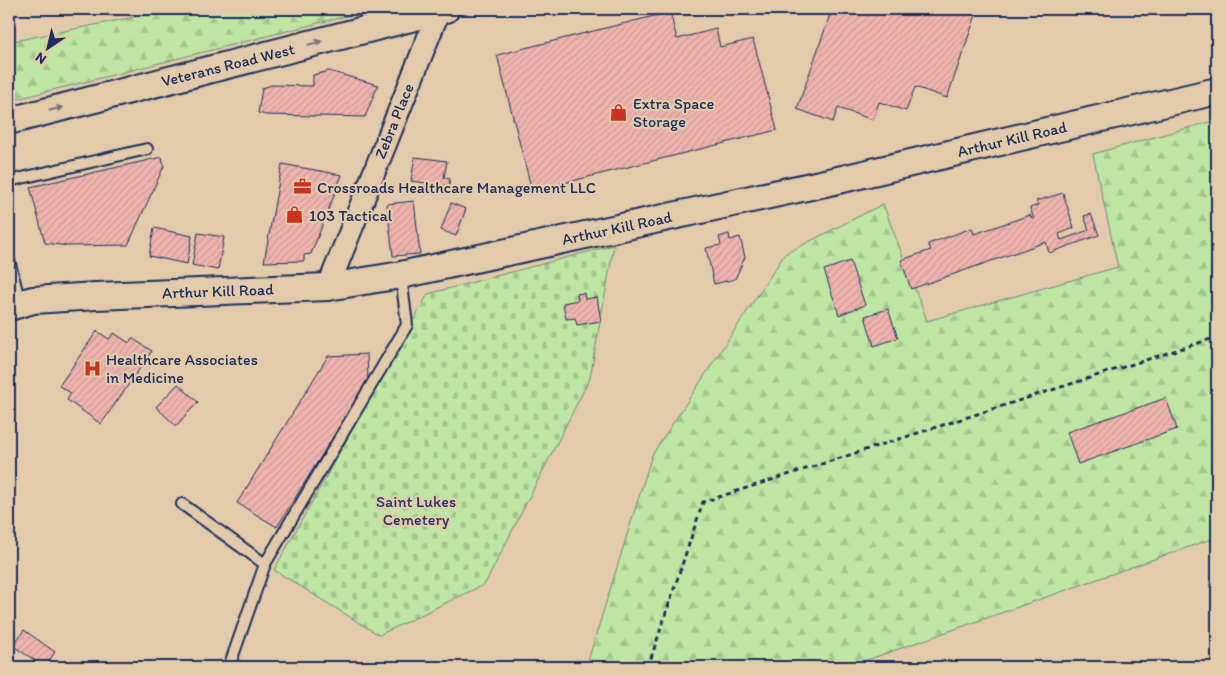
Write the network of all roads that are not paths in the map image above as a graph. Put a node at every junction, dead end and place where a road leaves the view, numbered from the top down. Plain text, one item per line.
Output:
1 (443, 10) edge
2 (1217, 91) edge
3 (9, 120) edge
4 (147, 149) dead end
5 (9, 181) edge
6 (9, 260) edge
7 (401, 275) junction
8 (328, 287) junction
9 (15, 305) edge
10 (182, 504) dead end
11 (265, 564) junction
12 (229, 667) edge

3 -> 1 street, Veterans Road West
1 - 8 street, Zebra Place
2 - 7 street, Arthur Kill Road
4 - 5 lane
6 - 9 lane
7 - 8 street, Arthur Kill Road
7 - 11 lane
8 - 9 street, Arthur Kill Road
10 - 11 lane
11 - 12 lane

